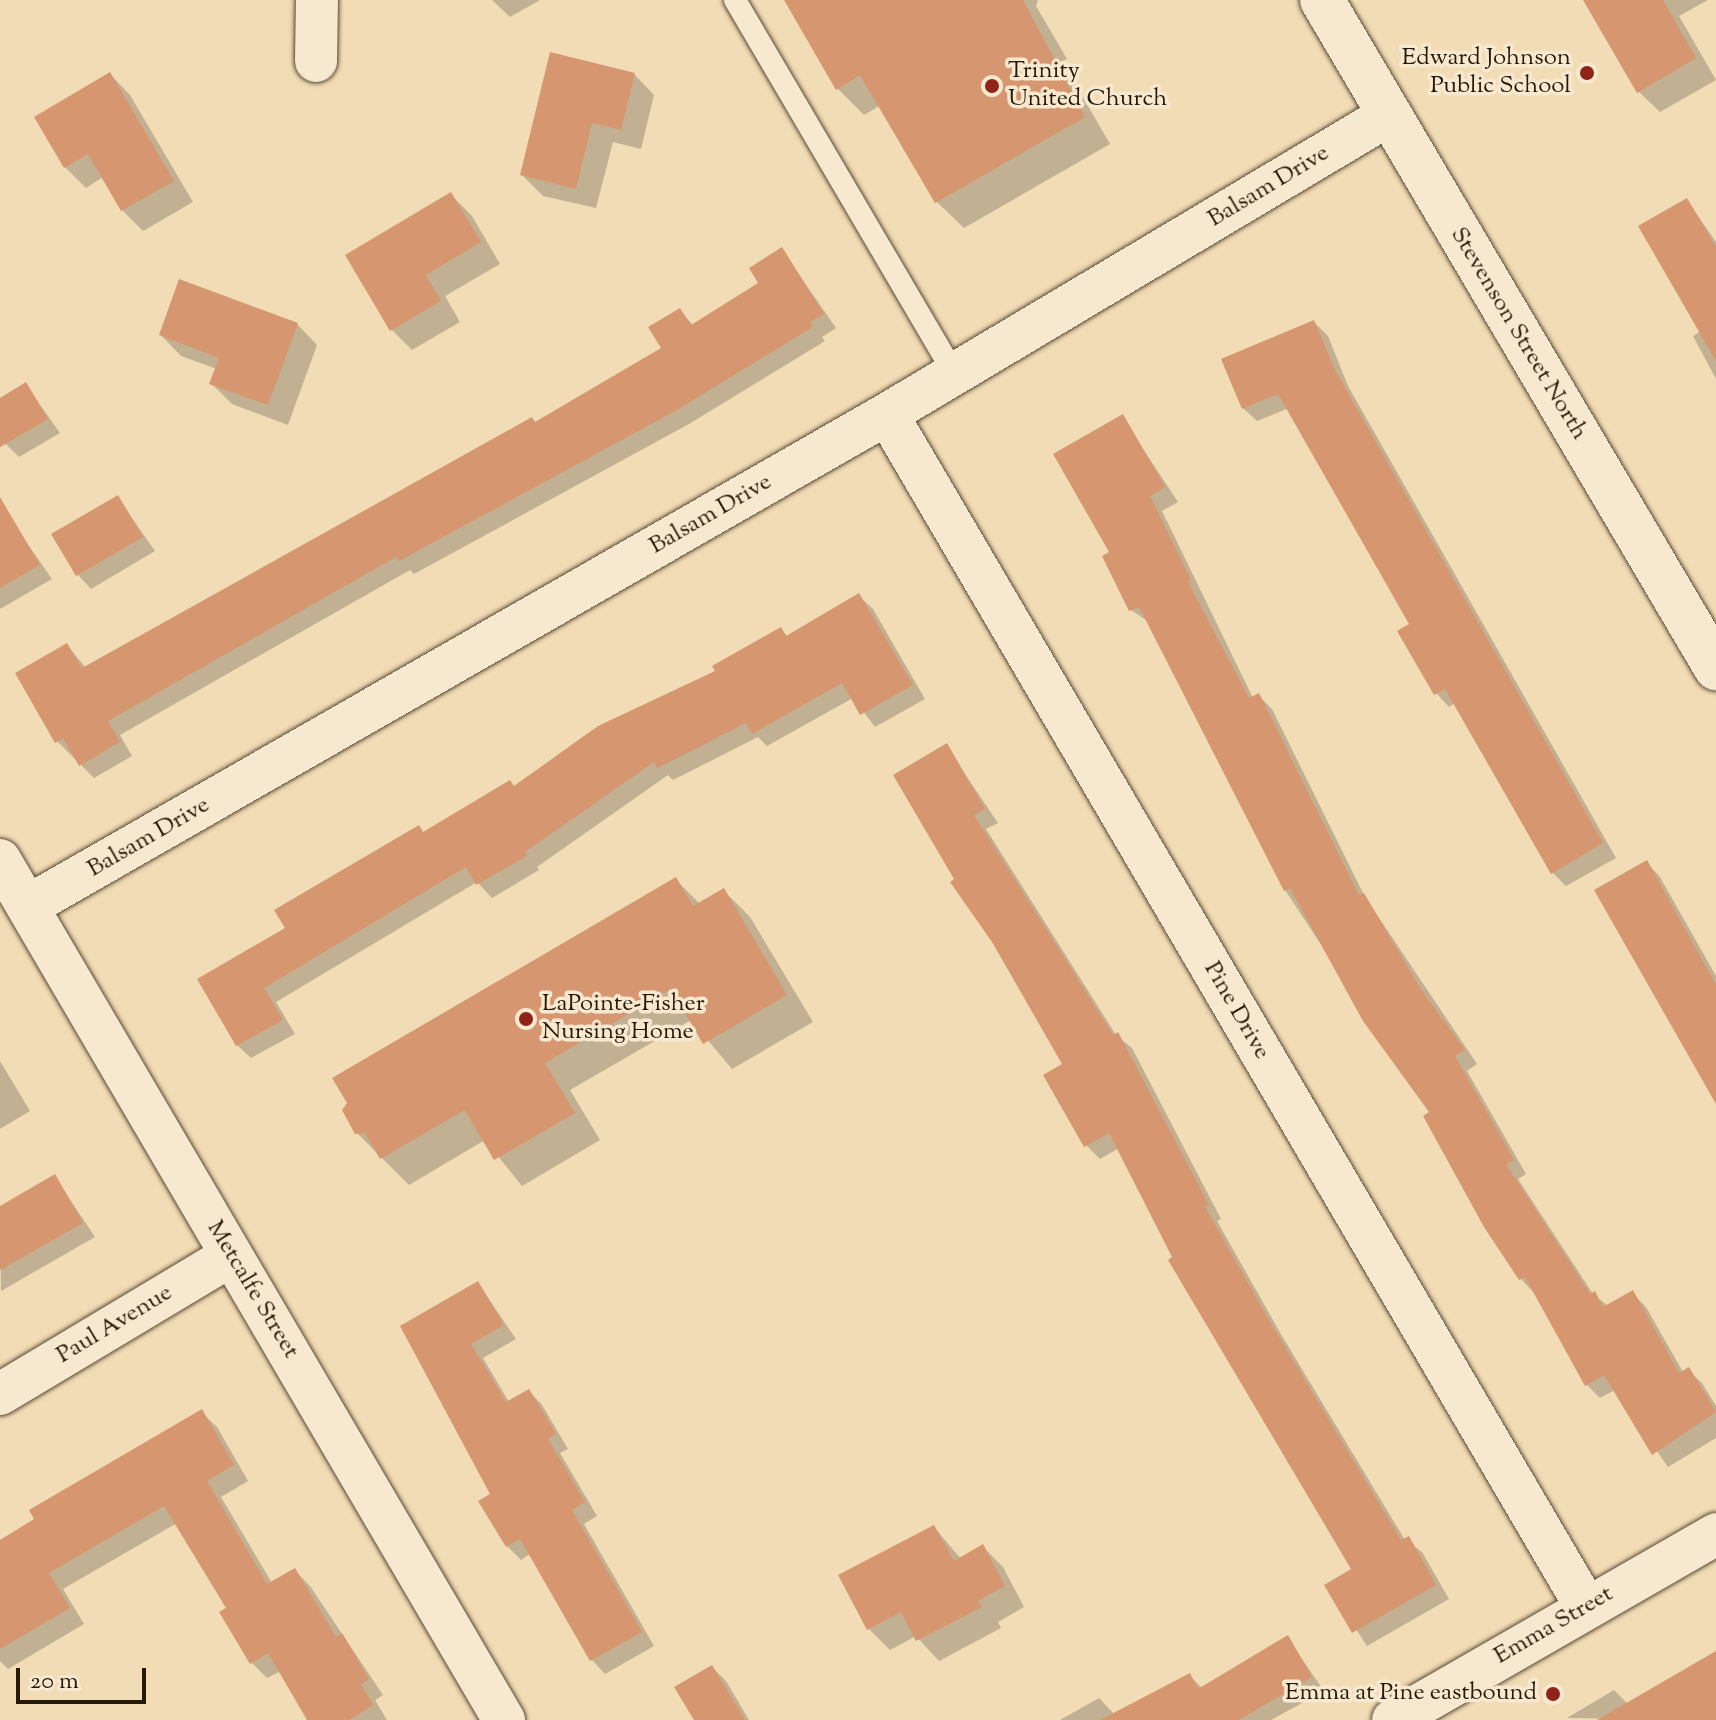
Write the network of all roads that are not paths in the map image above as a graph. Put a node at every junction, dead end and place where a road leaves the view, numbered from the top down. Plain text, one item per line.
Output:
1 (317, 0) edge
2 (735, 0) edge
3 (1322, 0) edge
4 (316, 61) dead end
5 (1389, 115) junction
6 (955, 375) junction
7 (887, 414) junction
8 (1716, 668) edge
9 (0, 860) edge
10 (28, 906) junction
11 (231, 1256) junction
12 (0, 1394) edge
13 (1716, 1534) edge
14 (1586, 1607) junction
15 (504, 1720) edge
16 (1393, 1720) edge

1 - 4 street
2 - 6 lane
3 - 5 main road, Stevenson Street North
5 - 6 street, Balsam Drive
5 - 8 main road, Stevenson Street North
6 - 7 street, Balsam Drive
7 - 10 street, Balsam Drive
7 - 14 street, Pine Drive
9 - 10 street, Metcalfe Street
10 - 11 street, Metcalfe Street
11 - 12 street, Paul Avenue
11 - 15 street, Metcalfe Street
13 - 14 street, Emma Street
14 - 16 street, Emma Street

